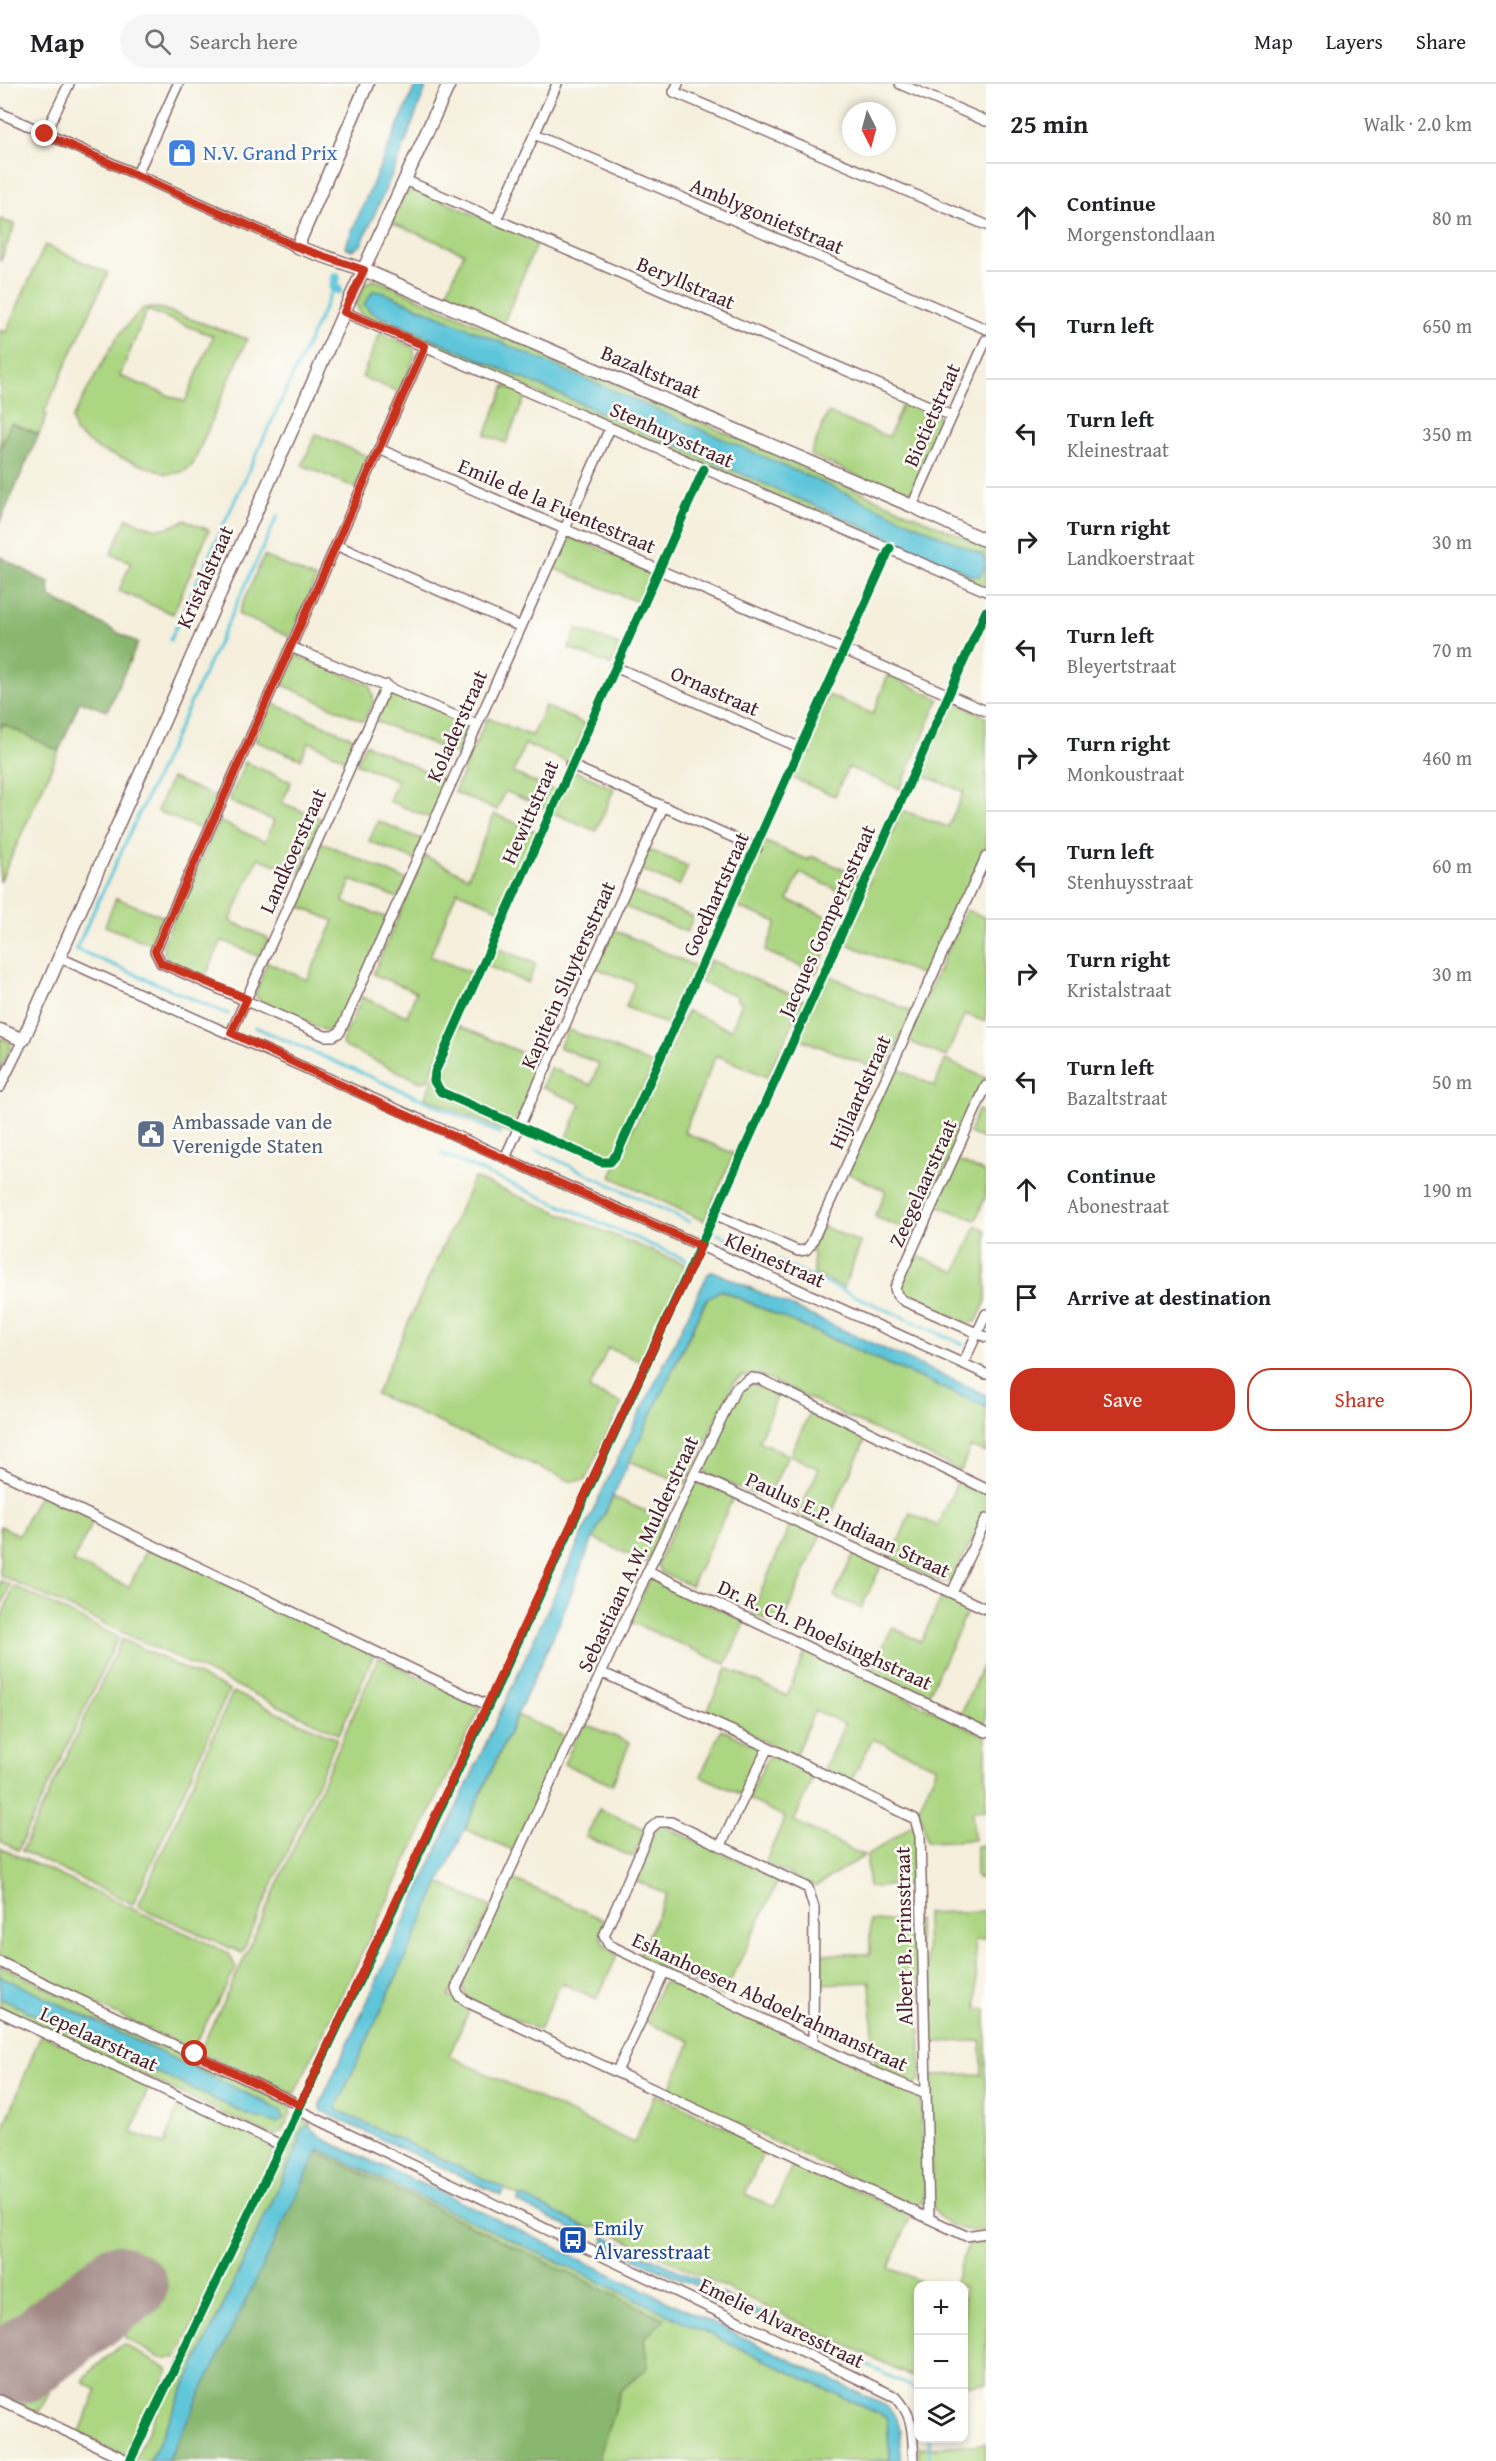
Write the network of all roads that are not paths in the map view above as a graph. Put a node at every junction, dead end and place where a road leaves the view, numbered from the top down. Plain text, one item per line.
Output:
1 (69, 84) edge
2 (178, 84) edge
3 (367, 84) edge
4 (449, 84) edge
5 (557, 84) edge
6 (678, 84) edge
7 (900, 84) edge
8 (0, 113) edge
9 (986, 120) edge
10 (45, 134) junction
11 (535, 134) junction
12 (137, 174) junction
13 (407, 181) junction
14 (496, 220) junction
15 (986, 225) edge
16 (297, 247) junction
17 (364, 270) junction
18 (344, 312) junction
19 (986, 329) edge
20 (986, 340) edge
21 (425, 346) junction
22 (952, 416) junction
23 (610, 428) junction
24 (379, 449) junction
25 (704, 469) junction
26 (912, 506) junction
27 (564, 529) junction
28 (986, 541) edge
29 (336, 545) junction
30 (890, 548) junction
31 (658, 568) junction
32 (986, 591) edge
33 (986, 611) edge
34 (521, 627) junction
35 (291, 647) junction
36 (844, 650) junction
37 (615, 667) junction
38 (387, 686) junction
39 (949, 695) junction
40 (986, 711) edge
41 (477, 725) junction
42 (801, 748) junction
43 (570, 765) junction
44 (663, 807) junction
45 (757, 848) junction
46 (986, 857) edge
47 (58, 957) junction
48 (247, 999) junction
49 (0, 1030) edge
50 (231, 1033) junction
51 (23, 1040) junction
52 (986, 1086) edge
53 (0, 1087) edge
54 (520, 1125) junction
55 (505, 1158) junction
56 (714, 1214) junction
57 (701, 1246) junction
58 (986, 1314) edge
59 (982, 1335) edge
60 (963, 1364) junction
61 (986, 1374) edge
62 (0, 1472) edge
63 (694, 1474) junction
64 (986, 1489) edge
65 (986, 1519) edge
66 (648, 1571) junction
67 (952, 1593) junction
68 (986, 1609) edge
69 (603, 1673) junction
70 (487, 1705) junction
71 (986, 1732) edge
72 (768, 1747) junction
73 (721, 1845) junction
74 (0, 1962) edge
75 (664, 1972) junction
76 (0, 2012) edge
77 (813, 2042) junction
78 (617, 2071) junction
79 (926, 2094) junction
80 (299, 2108) junction
81 (281, 2145) junction
82 (929, 2218) junction
83 (986, 2234) edge
84 (0, 2400) edge
85 (130, 2461) edge
86 (914, 2461) edge

1 - 10 street
2 - 12 street
3 - 16 street
4 - 13 street, Kristalstraat
5 - 11 street
6 - 15 street
7 - 9 street
8 - 10 street
10 - 12 street
11 - 14 street
11 - 19 street, Amblygonietstraat
12 - 16 street
13 - 14 street, Beryllstraat
13 - 17 street, Kristalstraat
14 - 22 street, Beryllstraat
16 - 17 street, Bazaltstraat
17 - 18 street, Kristalstraat
17 - 26 street, Bazaltstraat
18 - 21 street, Stenhuysstraat
18 - 47 street, Kristalstraat
20 - 22 street, Biotietstraat
21 - 23 street, Stenhuysstraat
21 - 24 street
22 - 26 street, Biotietstraat
23 - 25 street, Stenhuysstraat
23 - 27 street, Koladerstraat
24 - 27 street, Emile de la Fuentestraat
24 - 29 street
25 - 30 street, Stenhuysstraat
25 - 31 street, Hewittstraat
26 - 28 street, Bazaltstraat
27 - 31 street, Emile de la Fuentestraat
27 - 34 street, Koladerstraat
29 - 34 street
29 - 35 street
30 - 32 street, Stenhuysstraat
30 - 36 street, Goedhartstraat
31 - 36 street, Emile de la Fuentestraat
31 - 37 street, Hewittstraat
33 - 39 street, Jacques Gompertsstraat
34 - 41 street, Koladerstraat
35 - 38 street
35 - 48 street
36 - 39 street, Emile de la Fuentestraat
36 - 42 street, Goedhartstraat
37 - 42 street, Ornastraat
37 - 43 street, Hewittstraat
38 - 41 street
38 - 48 street, Landkoerstraat
39 - 40 street, Emile de la Fuentestraat
39 - 56 street, Jacques Gompertsstraat
41 - 48 street, Koladerstraat
42 - 45 street, Goedhartstraat
43 - 44 street
43 - 54 street, Hewittstraat
44 - 45 street
44 - 54 street, Kapitein Sluytersstraat
45 - 54 street, Goedhartstraat
46 - 56 street, Hijlaardstraat
47 - 50 street, Kleinestraat
47 - 51 street, Kristalstraat
48 - 50 street, Landkoerstraat
49 - 51 street
50 - 55 street, Kleinestraat
51 - 53 street, Kristalstraat
52 - 59 street, Zeegelaarstraat
54 - 55 street, Kapitein Sluytersstraat
55 - 57 street, Kleinestraat
56 - 57 street, Jacques Gompertsstraat
57 - 60 street, Kleinestraat
57 - 70 street, Jacques Gompertsstraat
58 - 59 street
59 - 60 street
60 - 61 street, Kleinestraat
62 - 70 street
63 - 64 street, Sebastiaan A.W. Mulderstraat
63 - 66 street, Sebastiaan A.W. Mulderstraat
63 - 67 street, Paulus E.P. Indiaan Straat
65 - 67 street
66 - 69 street, Sebastiaan A.W. Mulderstraat
66 - 71 street, Dr. R. Ch. Phoelsinghstraat
67 - 68 street, Paulus E.P. Indiaan Straat
69 - 72 street, Albert B. Prinsstraat
69 - 78 street, Sebastiaan A.W. Mulderstraat
70 - 80 street, Jacques Gompertsstraat
72 - 73 street
72 - 79 street, Albert B. Prinsstraat
73 - 75 street, Eshanhoesen Abdoelrahmanstraat
73 - 77 street
74 - 80 street, Emelie Alvaresstraat
75 - 77 street, Eshanhoesen Abdoelrahmanstraat
75 - 78 street
76 - 81 street, Lepelaarstraat
77 - 79 street, Eshanhoesen Abdoelrahmanstraat
78 - 82 street
79 - 82 street, Albert B. Prinsstraat
80 - 81 street, Jacques Gompertsstraat
80 - 86 street, Emelie Alvaresstraat
81 - 85 street, Jacques Gompertsstraat
82 - 83 street
84 - 85 street

